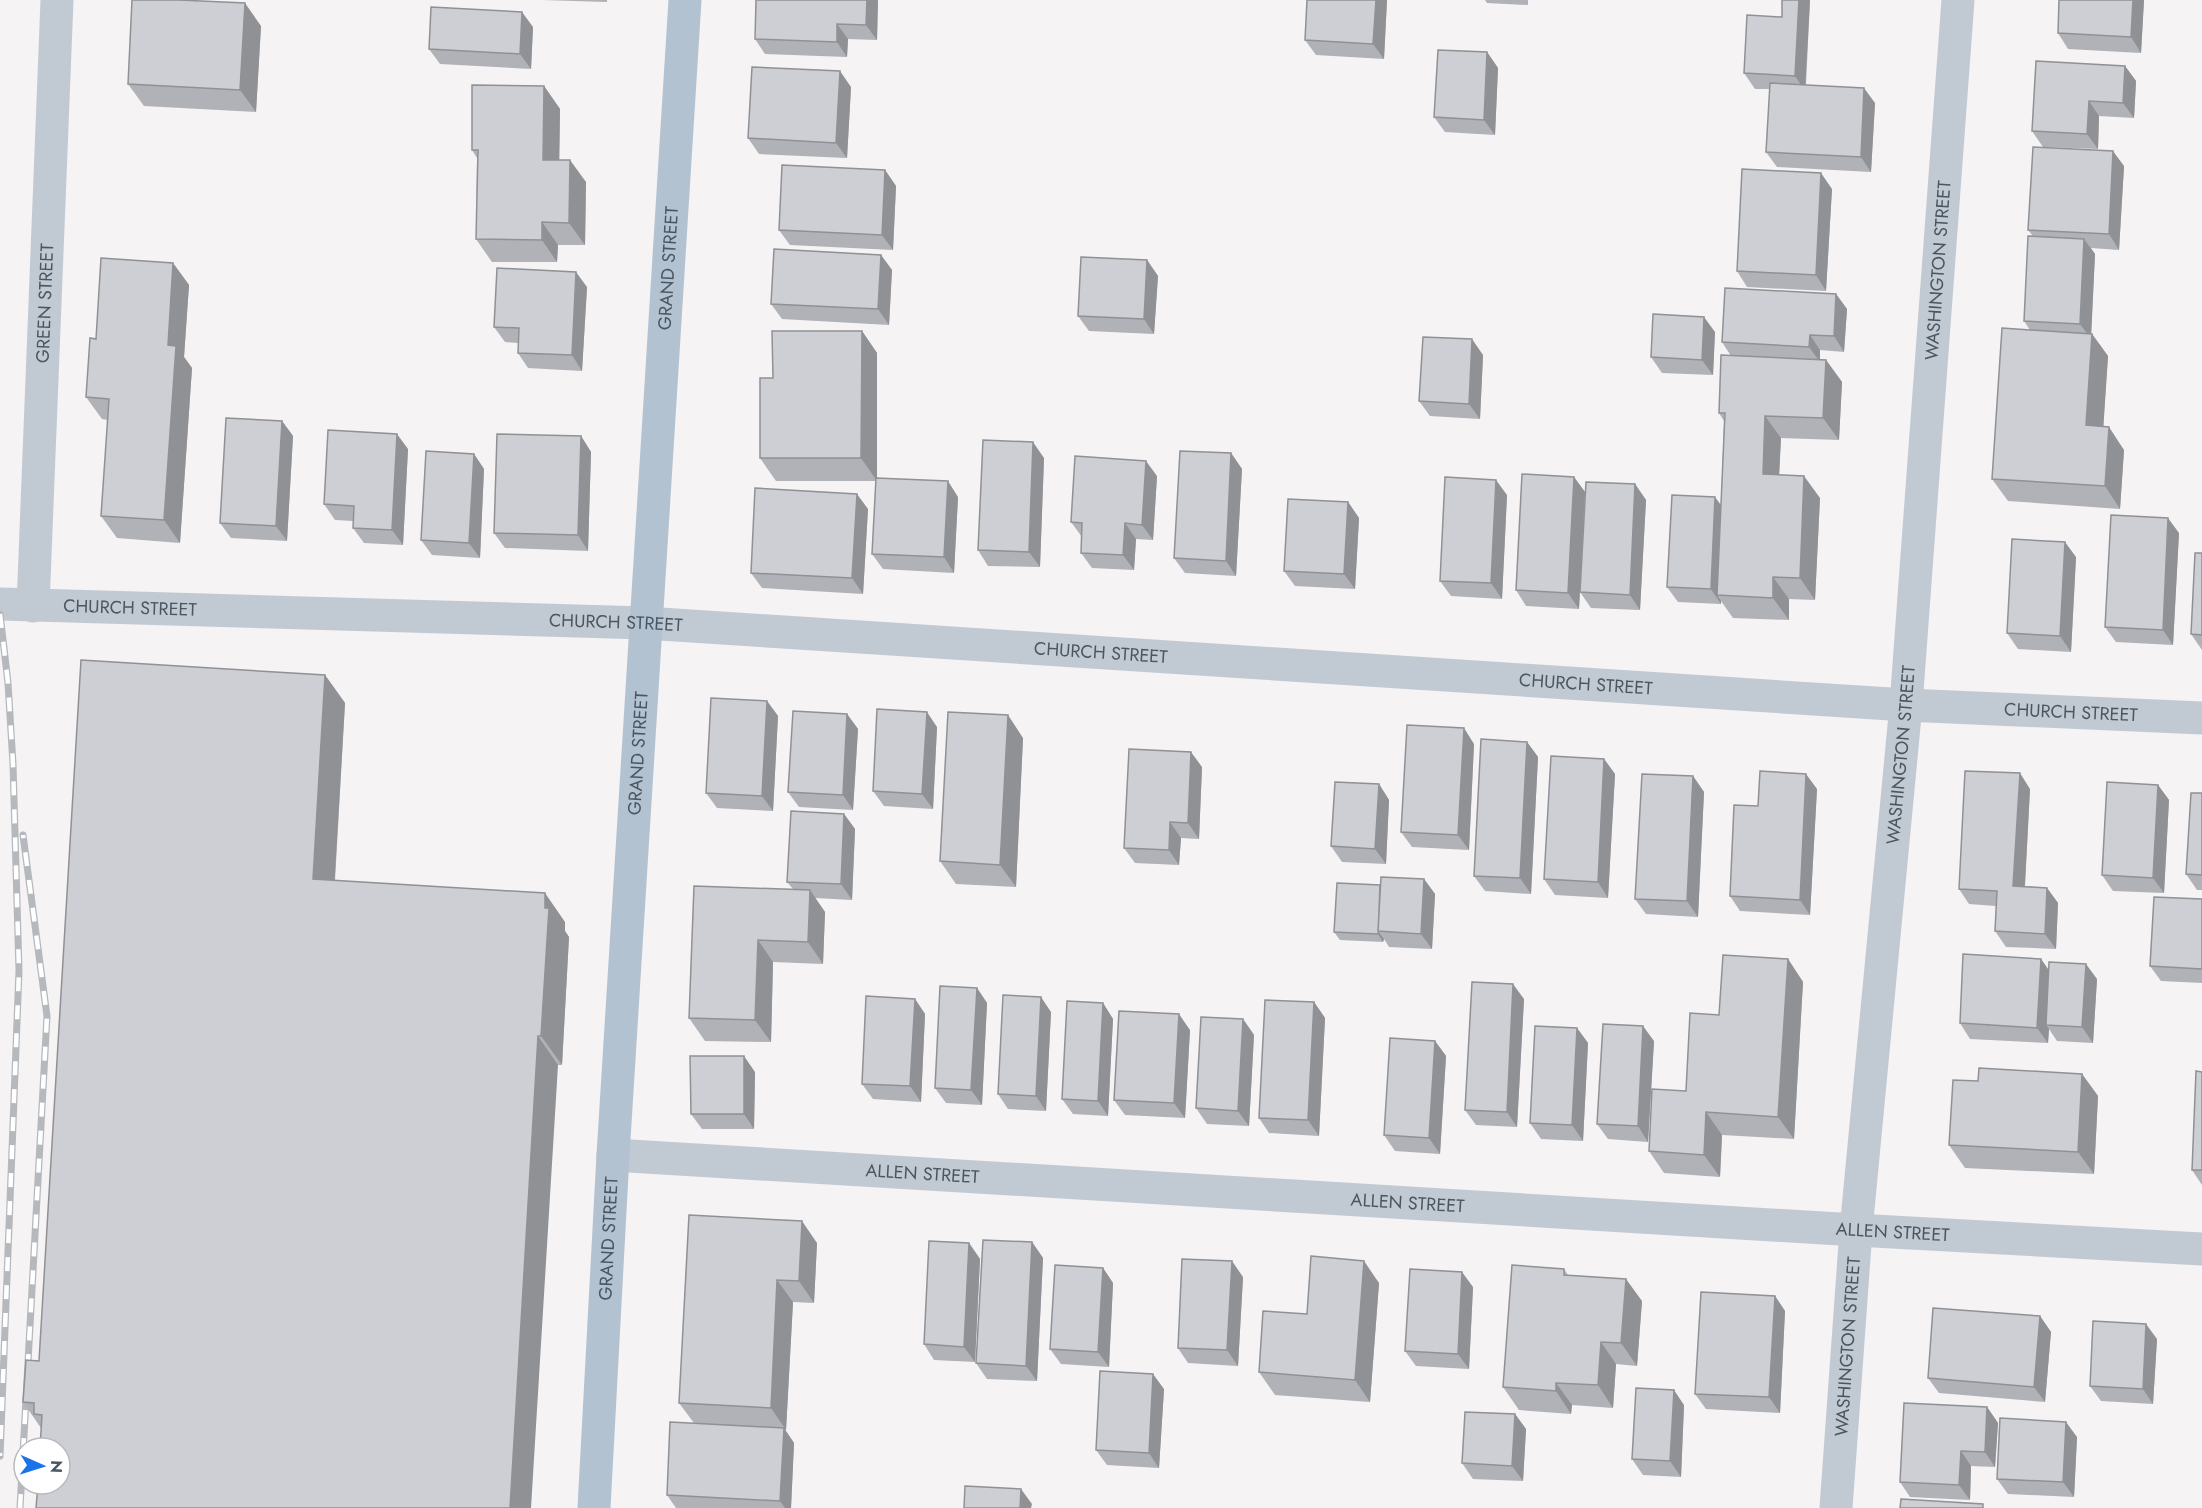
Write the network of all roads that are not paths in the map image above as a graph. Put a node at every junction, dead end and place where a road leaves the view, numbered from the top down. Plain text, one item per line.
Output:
1 (57, 0) edge
2 (685, 0) edge
3 (1958, 0) edge
4 (0, 604) edge
5 (33, 606) junction
6 (645, 623) junction
7 (1906, 705) junction
8 (2202, 718) edge
9 (613, 1155) junction
10 (1856, 1230) junction
11 (2202, 1249) edge
12 (594, 1508) edge
13 (1836, 1508) edge

1 - 5 street, GREEN STREET
2 - 6 main road, GRAND STREET
3 - 7 street, WASHINGTON STREET
4 - 5 street, CHURCH STREET
5 - 6 street, CHURCH STREET
6 - 7 street, CHURCH STREET
6 - 9 main road, GRAND STREET
7 - 8 street, CHURCH STREET
7 - 10 street, WASHINGTON STREET
9 - 10 street, ALLEN STREET
9 - 12 main road, GRAND STREET
10 - 11 street, ALLEN STREET
10 - 13 street, WASHINGTON STREET

